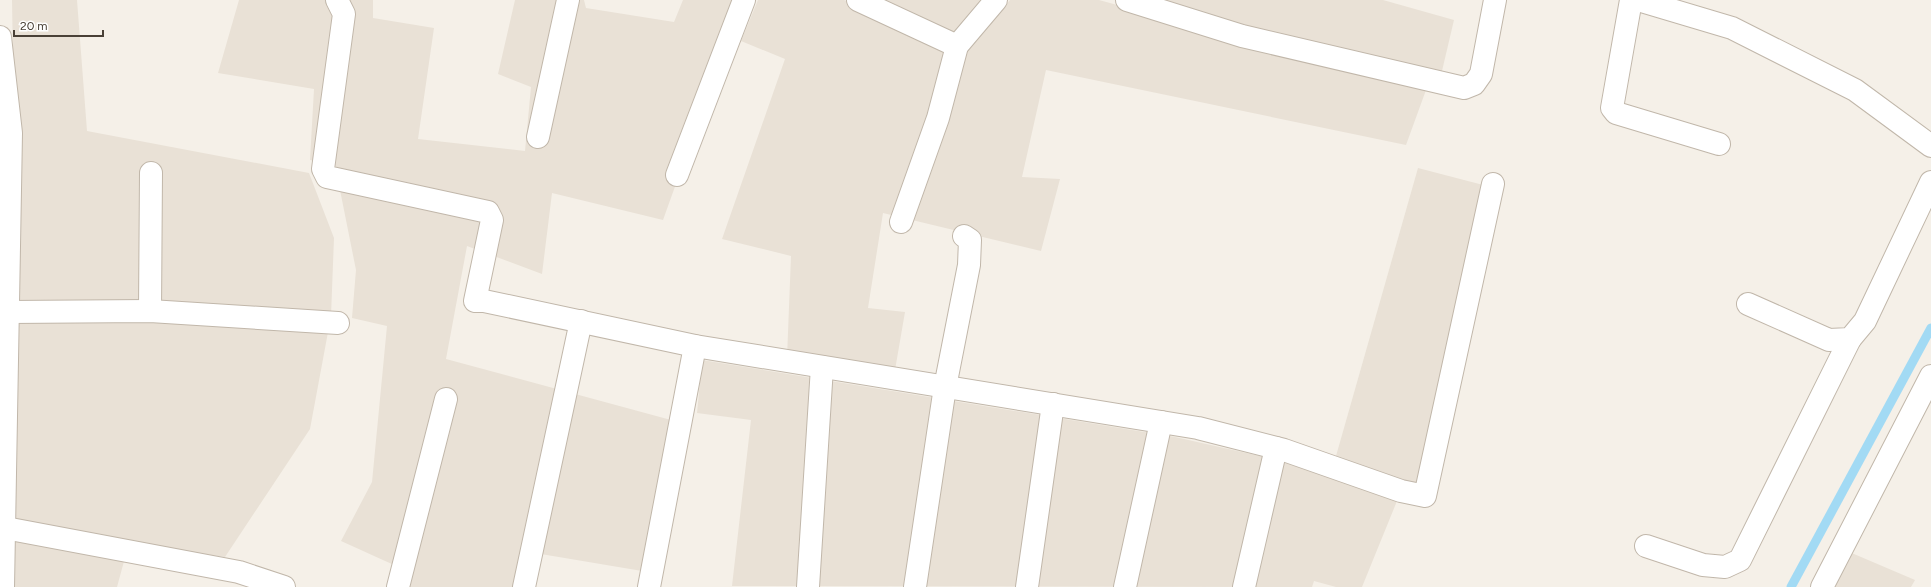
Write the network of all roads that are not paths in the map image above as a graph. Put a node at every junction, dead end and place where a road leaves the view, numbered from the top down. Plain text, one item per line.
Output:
1 (337, 0) edge
2 (568, 0) edge
3 (744, 0) edge
4 (858, 0) edge
5 (996, 0) edge
6 (1127, 0) edge
7 (1495, 0) edge
8 (1630, 0) edge
9 (1638, 0) edge
10 (0, 37) edge
11 (957, 46) junction
12 (538, 137) dead end
13 (1719, 144) dead end
14 (1931, 146) edge
15 (151, 173) dead end
16 (677, 175) dead end
17 (1931, 182) edge
18 (1493, 184) dead end
19 (901, 222) dead end
20 (964, 236) dead end
21 (1748, 304) dead end
22 (150, 311) junction
23 (8, 312) junction
24 (581, 321) junction
25 (338, 323) dead end
26 (1850, 339) junction
27 (694, 346) junction
28 (822, 367) junction
29 (1931, 376) edge
30 (945, 387) junction
31 (446, 398) dead end
32 (1053, 404) junction
33 (1161, 422) junction
34 (1276, 448) junction
35 (2, 527) edge
36 (1646, 546) dead end
37 (275, 586) edge
38 (3, 587) edge
39 (398, 587) edge
40 (524, 587) edge
41 (649, 587) edge
42 (808, 587) edge
43 (914, 587) edge
44 (1027, 587) edge
45 (1125, 587) edge
46 (1244, 587) edge
47 (1822, 587) edge

1 - 24 street
2 - 12 street
3 - 16 street
4 - 11 street
5 - 11 street
6 - 7 street
8 - 13 street
9 - 14 street
10 - 23 street
11 - 19 street
15 - 22 street
17 - 26 street
18 - 34 street
20 - 30 street
21 - 26 street
22 - 23 street
22 - 25 street
23 - 35 street
24 - 27 street
24 - 40 street
26 - 36 street
27 - 28 street
27 - 41 street
28 - 30 street
28 - 42 street
29 - 47 street
30 - 32 street
30 - 43 street
31 - 39 street
32 - 33 street
32 - 44 street
33 - 34 street
33 - 45 street
34 - 46 street
35 - 37 street
35 - 38 street

